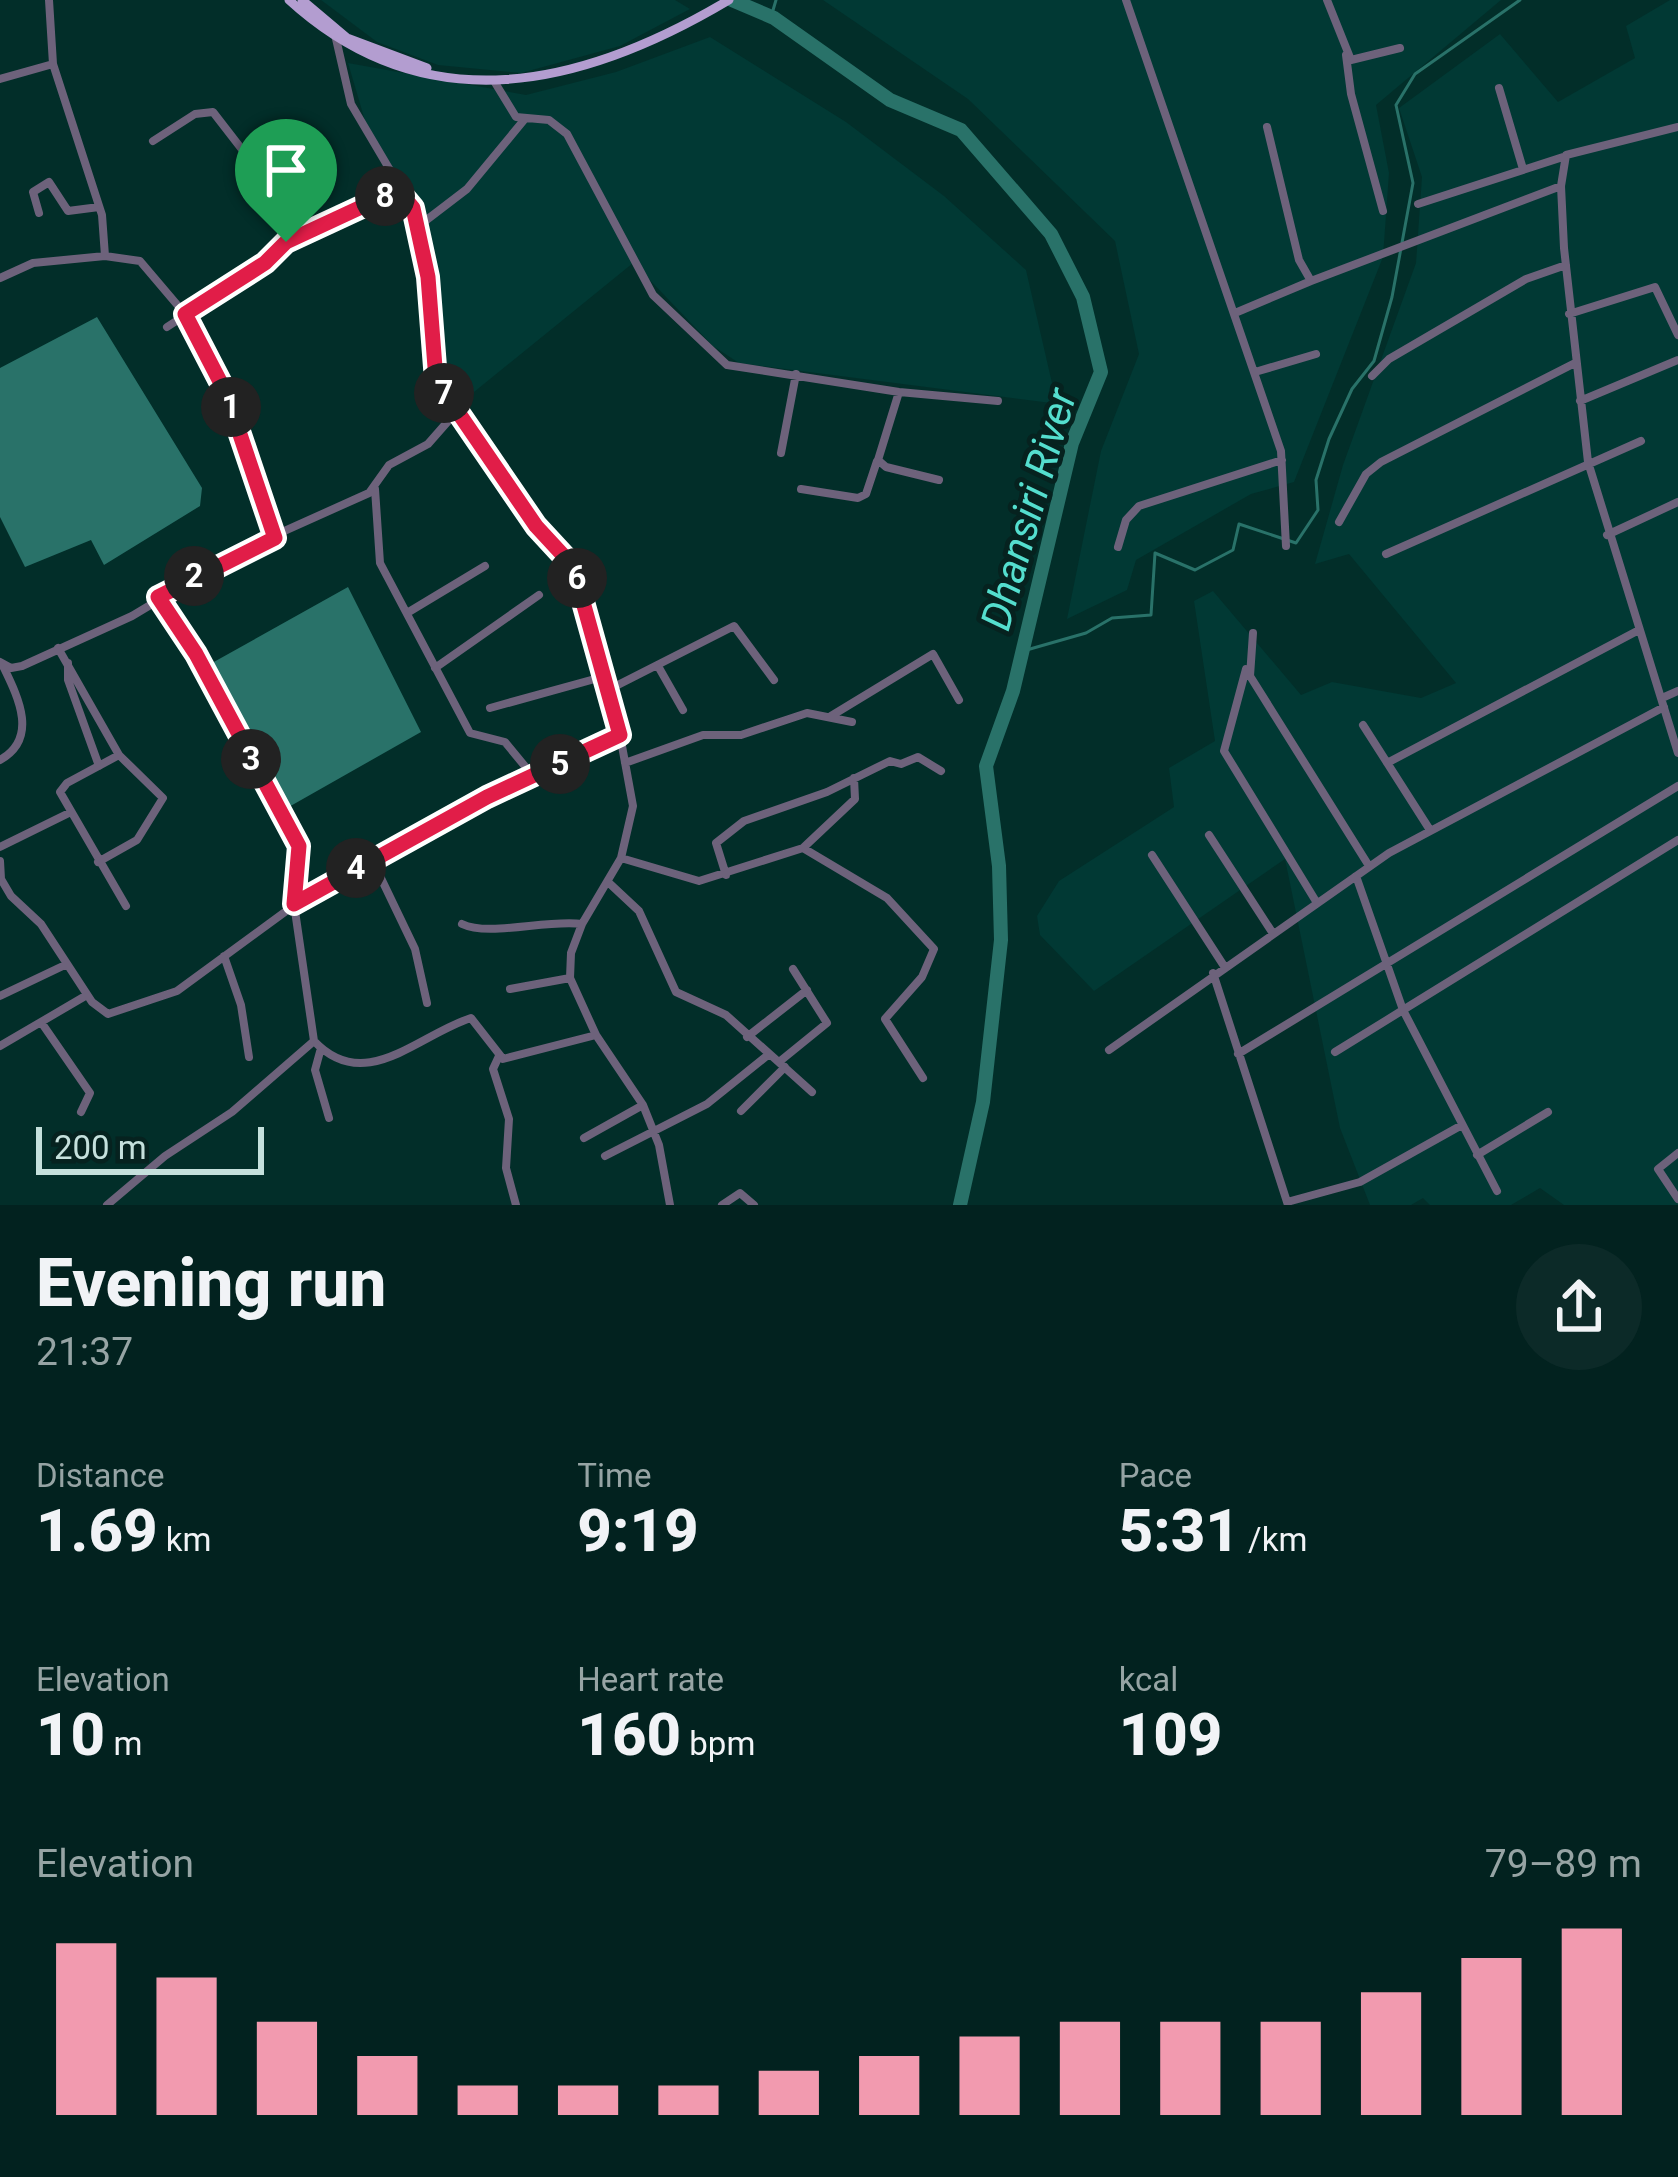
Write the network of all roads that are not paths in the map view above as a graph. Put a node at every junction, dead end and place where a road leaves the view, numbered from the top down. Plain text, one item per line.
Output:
1 (50, 0) edge
2 (289, 0) edge
3 (302, 0) edge
4 (729, 0) edge
5 (1126, 0) edge
6 (1327, 0) edge
7 (334, 34) junction
8 (1400, 48) dead end
9 (1346, 55) junction
10 (53, 64) junction
11 (0, 79) edge
12 (494, 81) junction
13 (1499, 88) dead end
14 (524, 120) junction
15 (1267, 127) dead end
16 (1678, 128) edge
17 (153, 141) dead end
18 (1563, 157) junction
19 (1523, 169) junction
20 (1561, 186) junction
21 (398, 190) junction
22 (1418, 204) dead end
23 (99, 208) junction
24 (1383, 211) dead end
25 (39, 213) dead end
26 (416, 228) junction
27 (286, 242) junction
28 (105, 256) junction
29 (1566, 265) junction
30 (0, 278) edge
31 (1311, 280) junction
32 (1235, 313) junction
33 (185, 314) junction
34 (1569, 314) junction
35 (167, 327) dead end
36 (1678, 334) edge
37 (1316, 354) dead end
38 (1678, 360) edge
39 (1575, 363) junction
40 (1256, 372) junction
41 (796, 374) junction
42 (1372, 376) dead end
43 (898, 392) junction
44 (998, 400) dead end
45 (1580, 401) junction
46 (458, 411) junction
47 (1641, 441) dead end
48 (781, 453) dead end
49 (878, 460) junction
50 (1282, 460) junction
51 (1588, 462) junction
52 (939, 480) dead end
53 (375, 489) junction
54 (801, 489) dead end
55 (1678, 502) edge
56 (1339, 523) dead end
57 (1607, 536) junction
58 (275, 538) junction
59 (1286, 546) dead end
60 (1118, 547) dead end
61 (1386, 554) dead end
62 (485, 566) dead end
63 (539, 595) dead end
64 (158, 597) junction
65 (407, 613) junction
66 (1639, 630) junction
67 (1253, 633) dead end
68 (58, 648) junction
69 (68, 661) junction
70 (1, 663) edge
71 (658, 666) junction
72 (1247, 666) junction
73 (435, 668) junction
74 (602, 676) junction
75 (774, 680) dead end
76 (606, 691) junction
77 (1678, 691) edge
78 (959, 700) dead end
79 (1663, 703) junction
80 (490, 708) dead end
81 (683, 710) dead end
82 (830, 717) junction
83 (852, 722) dead end
84 (1363, 725) dead end
85 (620, 735) junction
86 (1678, 753) edge
87 (119, 755) junction
88 (0, 760) edge
89 (625, 763) junction
90 (1388, 763) junction
91 (99, 766) junction
92 (941, 771) dead end
93 (533, 776) junction
94 (854, 778) junction
95 (1678, 786) edge
96 (69, 813) junction
97 (1430, 830) junction
98 (1209, 836) dead end
99 (1678, 840) edge
100 (0, 847) edge
101 (803, 848) junction
102 (1152, 855) dead end
103 (378, 857) junction
104 (621, 858) junction
105 (0, 861) edge
106 (98, 862) junction
107 (1369, 866) junction
108 (726, 875) junction
109 (1355, 876) junction
110 (608, 882) junction
111 (1317, 903) junction
112 (294, 904) junction
113 (126, 907) dead end
114 (462, 924) dead end
115 (583, 925) junction
116 (1272, 932) junction
117 (224, 956) junction
118 (65, 965) junction
119 (1224, 965) junction
120 (1386, 965) junction
121 (793, 969) dead end
122 (1213, 973) junction
123 (570, 978) junction
124 (509, 989) dead end
125 (807, 990) junction
126 (87, 995) junction
127 (0, 996) edge
128 (427, 1004) dead end
129 (1403, 1010) junction
130 (41, 1022) junction
131 (596, 1035) junction
132 (747, 1037) junction
133 (317, 1045) junction
134 (0, 1046) edge
135 (1109, 1050) dead end
136 (1335, 1052) dead end
137 (768, 1054) junction
138 (1238, 1054) junction
139 (499, 1056) junction
140 (249, 1057) dead end
141 (782, 1064) junction
142 (923, 1078) dead end
143 (812, 1092) dead end
144 (643, 1106) junction
145 (741, 1111) dead end
146 (81, 1112) dead end
147 (1548, 1112) dead end
148 (329, 1118) dead end
149 (1462, 1125) junction
150 (653, 1129) junction
151 (584, 1138) dead end
152 (1678, 1153) edge
153 (1478, 1155) junction
154 (605, 1156) dead end
155 (1497, 1191) dead end
156 (1678, 1199) edge
157 (1287, 1204) edge
158 (106, 1205) edge
159 (516, 1205) edge
160 (670, 1205) edge
161 (722, 1205) edge
162 (754, 1205) edge

1 - 10 street
2 - 7 main road
3 - 7 main road
4 - 12 main road
5 - 32 street
6 - 9 street
7 - 12 main road
7 - 21 street
8 - 9 street
9 - 24 street
10 - 11 street
10 - 23 street
12 - 14 street
13 - 19 street
14 - 26 street
14 - 41 street
15 - 31 street
16 - 18 street
17 - 27 street
18 - 19 street
18 - 20 street
19 - 22 street
20 - 29 street
20 - 31 street
21 - 26 street
21 - 27 street
23 - 25 street
23 - 28 street
26 - 46 street
27 - 33 street
28 - 30 street
28 - 33 street
29 - 34 street
29 - 42 street
31 - 32 street
32 - 40 street
33 - 35 street
33 - 58 street
34 - 36 street
34 - 39 street
37 - 40 street
38 - 45 street
39 - 45 street
39 - 56 street
40 - 50 street
41 - 43 street
41 - 48 street
43 - 44 street
43 - 49 street
45 - 51 street
46 - 53 street
46 - 74 street
47 - 51 street
49 - 52 street
49 - 54 street
50 - 59 street
50 - 60 street
51 - 57 street
51 - 61 street
53 - 58 street
53 - 65 street
55 - 57 street
57 - 66 street
58 - 64 street
62 - 65 street
63 - 73 street
64 - 68 street
64 - 112 street
65 - 73 street
66 - 79 street
66 - 90 street
67 - 72 street
68 - 69 street
68 - 70 street
69 - 87 street
69 - 91 street
70 - 88 street
71 - 75 street
71 - 76 street
71 - 81 street
72 - 107 street
72 - 111 street
73 - 93 street
74 - 76 street
74 - 80 street
76 - 85 street
77 - 79 street
78 - 82 street
79 - 86 street
79 - 97 street
82 - 83 street
82 - 89 street
84 - 90 street
85 - 89 street
85 - 93 street
87 - 91 street
87 - 106 street
89 - 104 street
90 - 97 street
91 - 96 street
92 - 94 street
93 - 103 street
94 - 101 street
94 - 108 street
95 - 120 street
96 - 100 street
96 - 106 street
97 - 107 street
98 - 116 street
99 - 129 street
101 - 108 street
101 - 142 street
102 - 119 street
103 - 112 street
103 - 128 street
104 - 108 street
104 - 110 street
105 - 118 street
106 - 113 street
107 - 109 street
109 - 111 street
109 - 120 street
110 - 115 street
110 - 132 street
111 - 116 street
112 - 117 street
112 - 133 street
114 - 115 street
115 - 123 street
116 - 119 street
117 - 126 street
117 - 140 street
118 - 126 street
118 - 127 street
119 - 122 street
120 - 129 street
120 - 138 street
121 - 125 street
122 - 135 street
122 - 138 street
123 - 124 street
123 - 131 street
125 - 132 street
125 - 141 street
126 - 130 street
129 - 136 street
129 - 149 street
130 - 134 street
130 - 146 street
131 - 139 street
131 - 144 street
132 - 137 street
133 - 139 street
133 - 148 street
133 - 158 street
137 - 141 street
137 - 150 street
138 - 157 street
139 - 159 street
141 - 143 street
141 - 145 street
144 - 150 street
144 - 151 street
147 - 153 street
149 - 153 street
149 - 157 street
150 - 154 street
150 - 160 street
152 - 156 street
153 - 155 street
161 - 162 street

